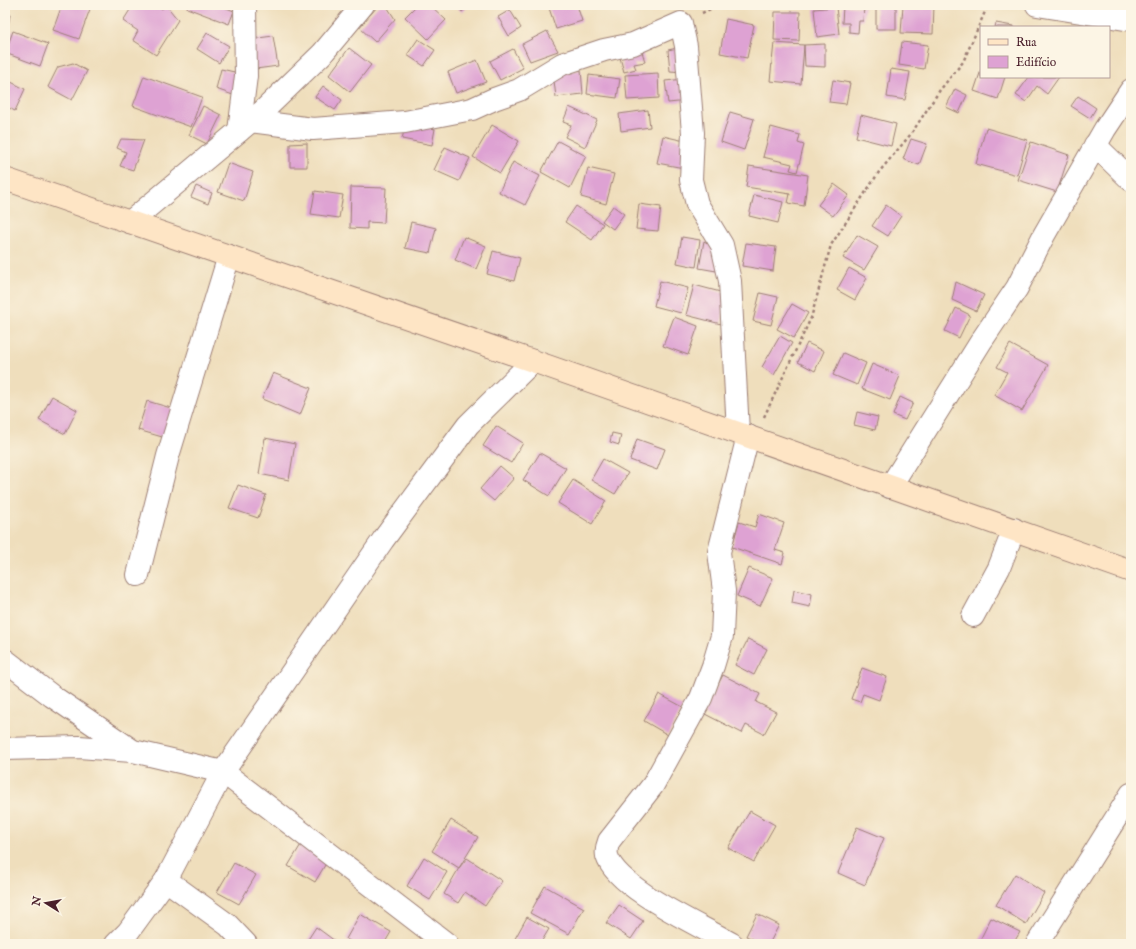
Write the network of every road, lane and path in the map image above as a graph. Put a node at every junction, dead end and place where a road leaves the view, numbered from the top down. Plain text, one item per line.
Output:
1 (245, 5) edge
2 (363, 5) edge
3 (988, 5) edge
4 (1037, 5) edge
5 (1131, 20) edge
6 (1131, 90) edge
7 (245, 126) junction
8 (1095, 145) junction
9 (5, 179) edge
10 (1131, 180) edge
11 (130, 222) junction
12 (229, 256) junction
13 (533, 361) junction
14 (747, 435) junction
15 (890, 487) junction
16 (1014, 529) junction
17 (1131, 571) edge
18 (138, 575) dead end
19 (973, 616) dead end
20 (5, 660) edge
21 (5, 749) edge
22 (133, 751) junction
23 (223, 772) junction
24 (1131, 794) edge
25 (166, 880) junction
26 (116, 944) edge
27 (246, 944) edge
28 (447, 944) edge
29 (732, 944) edge
30 (1036, 944) edge

1 - 7 street
2 - 7 street
3 - 14 path
4 - 5 street
6 - 8 street
7 - 11 street
7 - 14 street
8 - 10 street
8 - 15 street
9 - 11 main road
11 - 12 main road
12 - 13 main road
12 - 18 street
13 - 14 main road
13 - 23 street
14 - 15 main road
14 - 29 street
15 - 16 main road
16 - 17 main road
16 - 19 street
20 - 22 street
21 - 22 street
22 - 23 street
23 - 25 street
23 - 28 street
24 - 30 street
25 - 26 street
25 - 27 street

